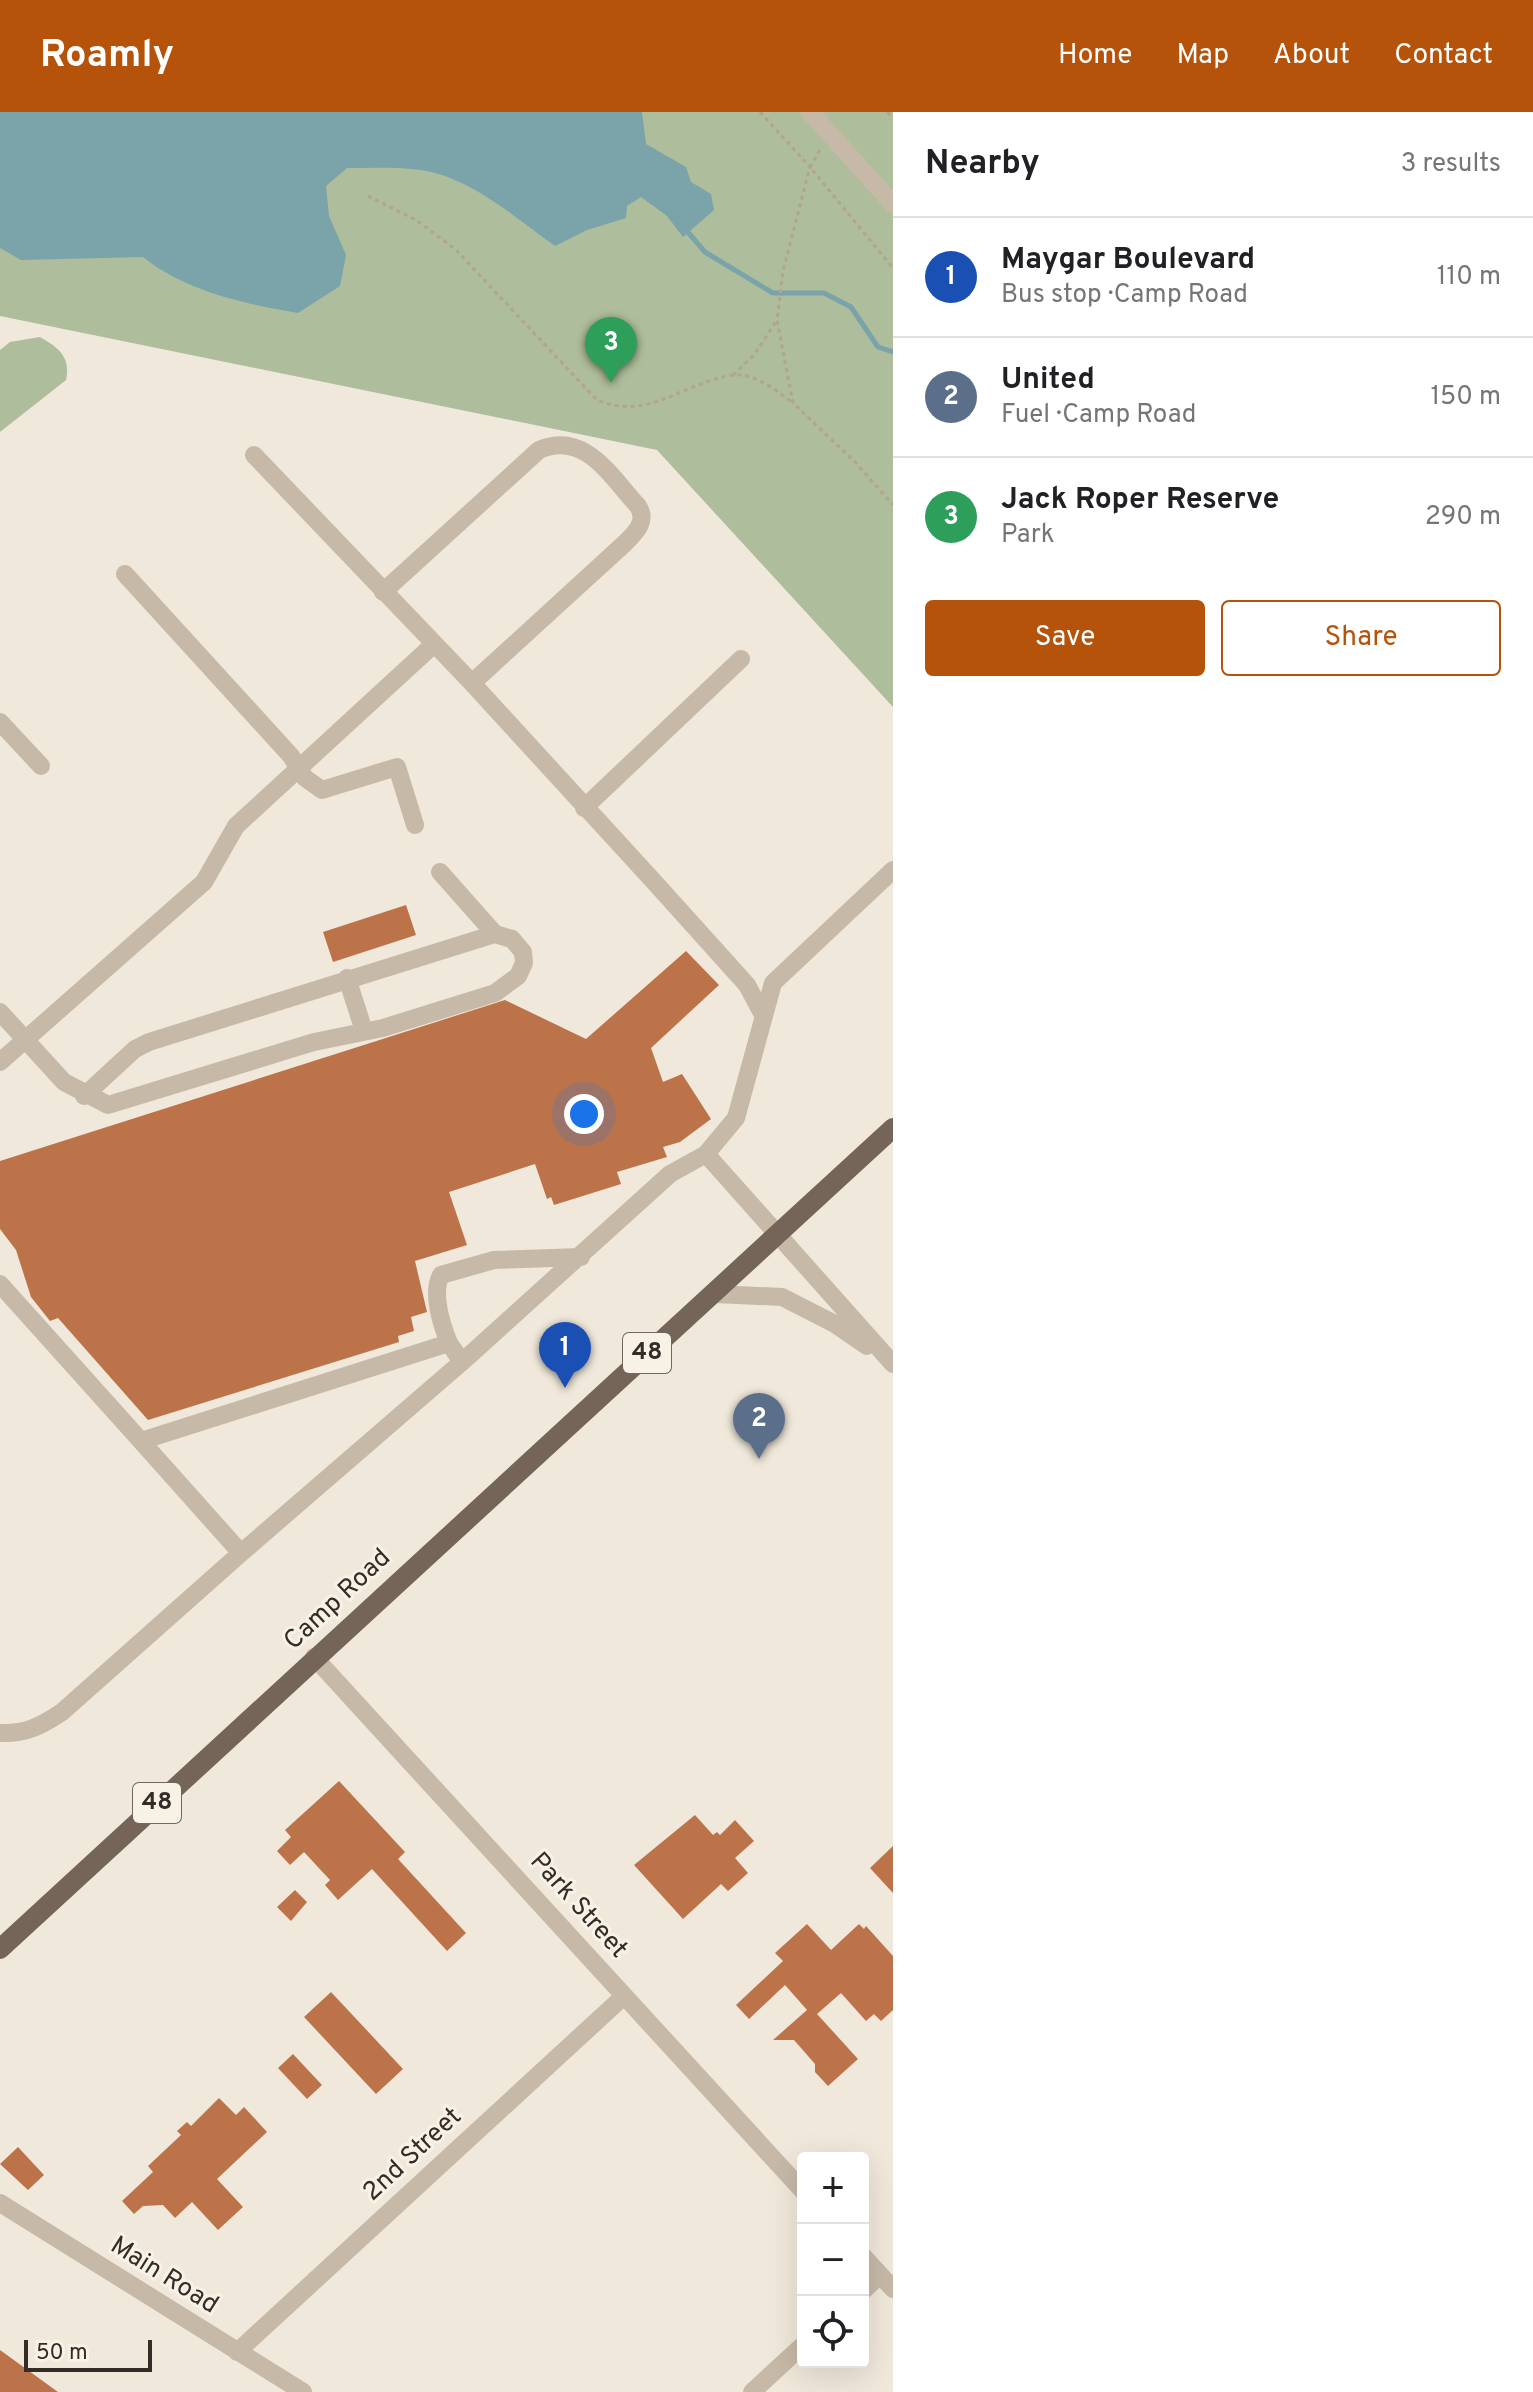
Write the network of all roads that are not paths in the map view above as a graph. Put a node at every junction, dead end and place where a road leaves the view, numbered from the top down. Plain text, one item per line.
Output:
1 (810, 112) edge
2 (893, 204) edge
3 (254, 455) dead end
4 (125, 574) dead end
5 (383, 592) junction
6 (433, 645) junction
7 (741, 659) dead end
8 (472, 683) junction
9 (0, 722) edge
10 (41, 766) dead end
11 (299, 768) junction
12 (584, 808) junction
13 (415, 825) dead end
14 (893, 870) edge
15 (440, 872) dead end
16 (495, 934) junction
17 (347, 978) junction
18 (0, 1012) edge
19 (763, 1015) junction
20 (364, 1031) junction
21 (24, 1040) junction
22 (0, 1062) edge
23 (84, 1096) junction
24 (893, 1128) edge
25 (706, 1154) junction
26 (778, 1234) junction
27 (581, 1257) junction
28 (0, 1284) edge
29 (715, 1294) junction
30 (449, 1343) junction
31 (462, 1362) junction
32 (893, 1364) edge
33 (141, 1441) junction
34 (241, 1553) junction
35 (314, 1657) junction
36 (0, 1733) edge
37 (0, 1949) edge
38 (624, 1996) junction
39 (797, 2184) edge
40 (0, 2203) edge
41 (869, 2262) edge
42 (887, 2282) edge
43 (797, 2351) edge
44 (237, 2352) junction
45 (303, 2392) edge
46 (752, 2392) edge

1 - 2 street
3 - 5 street
4 - 11 street
5 - 6 street
5 - 8 street
6 - 8 street
6 - 11 street
7 - 12 street
8 - 12 street
9 - 10 street
11 - 13 street
11 - 21 street
12 - 19 street
14 - 19 street
15 - 16 street
16 - 17 street
16 - 20 street
17 - 20 street
17 - 23 street
18 - 21 street
19 - 25 street
20 - 23 street
21 - 22 street
21 - 23 street
24 - 26 main road, Camp Road / 48
25 - 26 street
25 - 27 street
26 - 29 main road, Camp Road / 48
26 - 32 street
27 - 30 street
27 - 31 street
28 - 33 street
29 - 32 street
29 - 35 main road, Camp Road / 48
30 - 31 street
30 - 33 street
31 - 34 street
33 - 34 street
34 - 36 street
35 - 37 main road, Camp Road / 48
35 - 38 street, Park Street
38 - 39 street, Park Street
38 - 44 street, 2nd Street
40 - 44 street, Main Road
41 - 42 street
43 - 46 street
44 - 45 street, Main Road

